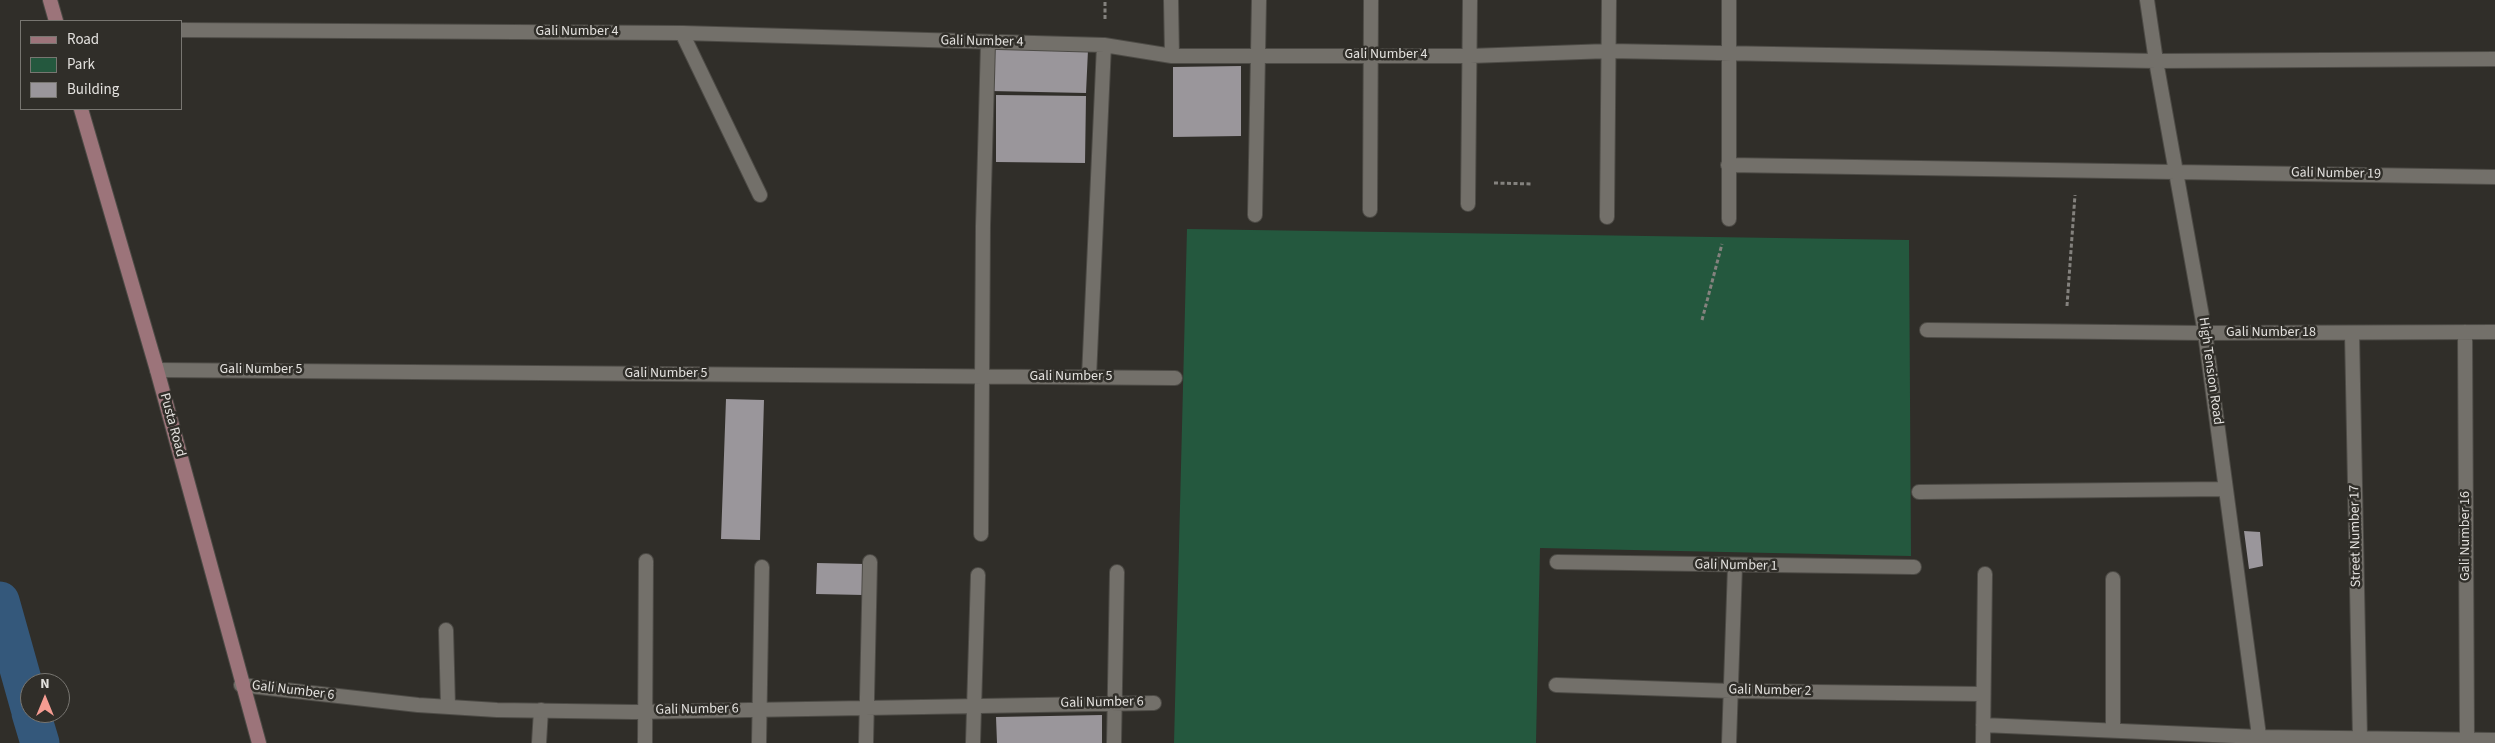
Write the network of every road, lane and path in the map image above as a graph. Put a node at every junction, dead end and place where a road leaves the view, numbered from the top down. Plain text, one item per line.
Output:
1 (50, 0) edge
2 (1171, 0) edge
3 (1259, 0) edge
4 (1371, 0) edge
5 (1470, 0) edge
6 (1609, 0) edge
7 (1729, 0) edge
8 (2147, 0) edge
9 (56, 20) edge
10 (182, 30) edge
11 (682, 33) junction
12 (988, 43) junction
13 (1104, 45) junction
14 (1609, 51) junction
15 (1728, 54) junction
16 (1372, 55) junction
17 (1172, 56) junction
18 (1258, 56) junction
19 (1470, 56) junction
20 (2495, 59) edge
21 (2156, 61) junction
22 (81, 110) edge
23 (1728, 165) junction
24 (2076, 171) junction
25 (2178, 172) junction
26 (2495, 177) edge
27 (1468, 183) junction
28 (1532, 184) dead end
29 (760, 195) dead end
30 (1468, 204) dead end
31 (1370, 210) dead end
32 (1255, 215) dead end
33 (1607, 217) dead end
34 (1729, 219) joint
35 (1702, 320) dead end
36 (1927, 330) dead end
37 (2065, 332) junction
38 (2465, 332) junction
39 (2495, 332) edge
40 (2205, 333) junction
41 (2352, 333) junction
42 (157, 370) junction
43 (982, 376) junction
44 (1089, 377) junction
45 (1175, 378) dead end
46 (2226, 489) junction
47 (1919, 492) dead end
48 (981, 534) dead end
49 (646, 561) dead end
50 (870, 562) dead end
51 (1557, 562) dead end
52 (1735, 566) junction
53 (762, 567) dead end
54 (1914, 567) dead end
55 (1117, 572) dead end
56 (1984, 574) dead end
57 (978, 575) dead end
58 (2114, 579) dead end
59 (446, 630) dead end
60 (241, 685) junction
61 (1556, 685) dead end
62 (1731, 691) junction
63 (1984, 694) junction
64 (1154, 702) dead end
65 (1114, 703) junction
66 (448, 706) junction
67 (974, 706) junction
68 (866, 707) junction
69 (761, 709) junction
70 (541, 710) junction
71 (645, 711) junction
72 (1984, 725) junction
73 (2114, 730) junction
74 (2360, 739) junction
75 (2260, 740) edge
76 (2467, 740) junction
77 (2409, 741) edge
78 (2492, 741) edge
79 (259, 743) edge
80 (539, 743) edge
81 (645, 743) edge
82 (759, 743) edge
83 (866, 743) edge
84 (974, 743) edge
85 (1114, 743) edge
86 (1729, 743) edge
87 (1983, 743) edge

1 - 9 main road
2 - 17 street
3 - 18 street
4 - 16 street
5 - 19 street
6 - 14 street
7 - 15 street
8 - 21 street, High Tension Road
10 - 11 street, Gali Number 4
11 - 12 street, Gali Number 4
11 - 29 street
12 - 13 street, Gali Number 4
12 - 43 street
13 - 17 street, Gali Number 4
13 - 44 street
14 - 15 street, Gali Number 4
14 - 19 street, Gali Number 4
14 - 33 street
15 - 21 street, Gali Number 4
15 - 23 street
16 - 18 street, Gali Number 4
16 - 19 street, Gali Number 4
16 - 31 street
17 - 18 street, Gali Number 4
18 - 32 street
19 - 27 street
20 - 21 street, Gali Number 4
21 - 25 street, High Tension Road
22 - 42 main road, Pusta Road
23 - 24 street, Gali Number 19
23 - 34 street
24 - 25 street, Gali Number 19
24 - 37 path
25 - 26 street, Gali Number 19
25 - 40 street, High Tension Road
27 - 28 path
27 - 30 street
34 - 35 path
36 - 37 street, Gali Number 18
37 - 40 street, Gali Number 18
38 - 39 street, Gali Number 18
38 - 41 street, Gali Number 18
38 - 76 street, Gali Number 16
40 - 41 street, Gali Number 18
40 - 46 street, High Tension Road
41 - 74 street, Street Number 17
42 - 43 street, Gali Number 5
42 - 60 main road, Pusta Road
43 - 44 street, Gali Number 5
43 - 48 street
44 - 45 street, Gali Number 5
46 - 47 street
46 - 75 street, High Tension Road
49 - 71 street
50 - 68 street
51 - 52 street, Gali Number 1
52 - 54 street, Gali Number 1
52 - 62 street
53 - 69 street
55 - 65 street
56 - 63 street
57 - 67 street
58 - 73 street
59 - 66 street
60 - 66 street, Gali Number 6
60 - 79 main road, Pusta Road
61 - 62 street, Gali Number 2
62 - 63 street, Gali Number 2
62 - 86 street
63 - 72 street
64 - 65 street, Gali Number 6
65 - 67 street, Gali Number 6
65 - 85 street
66 - 70 street, Gali Number 6
67 - 68 street, Gali Number 6
67 - 84 street
68 - 69 street, Gali Number 6
68 - 83 street
69 - 71 street, Gali Number 6
69 - 82 street
70 - 71 street, Gali Number 6
70 - 80 street
71 - 81 street
72 - 73 street
72 - 87 street
73 - 75 street
74 - 75 street
74 - 77 street
76 - 77 street
76 - 78 street

